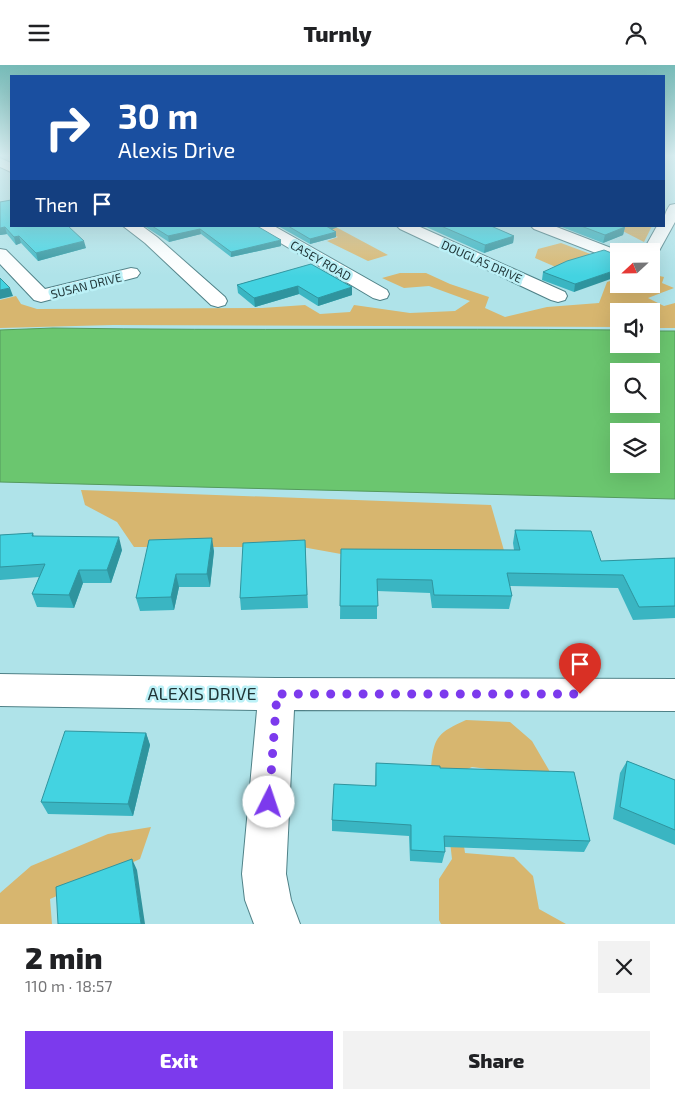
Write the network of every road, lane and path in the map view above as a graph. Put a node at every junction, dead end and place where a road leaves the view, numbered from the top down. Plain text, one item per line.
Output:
1 (675, 208) edge
2 (665, 226) edge
3 (132, 227) edge
4 (264, 227) edge
5 (407, 227) edge
6 (542, 227) edge
7 (664, 227) edge
8 (655, 243) edge
9 (0, 254) edge
10 (610, 254) edge
11 (131, 273) dead end
12 (380, 294) dead end
13 (558, 296) dead end
14 (218, 301) dead end
15 (0, 690) edge
16 (277, 694) junction
17 (675, 695) edge
18 (278, 924) edge

1 - 2 street
3 - 14 street
4 - 12 street, CASEY ROAD
5 - 13 street, DOUGLAS DRIVE
6 - 10 street
7 - 8 street
9 - 11 street, SUSAN DRIVE
15 - 16 street, ALEXIS DRIVE
16 - 17 street, ALEXIS DRIVE
16 - 18 street

